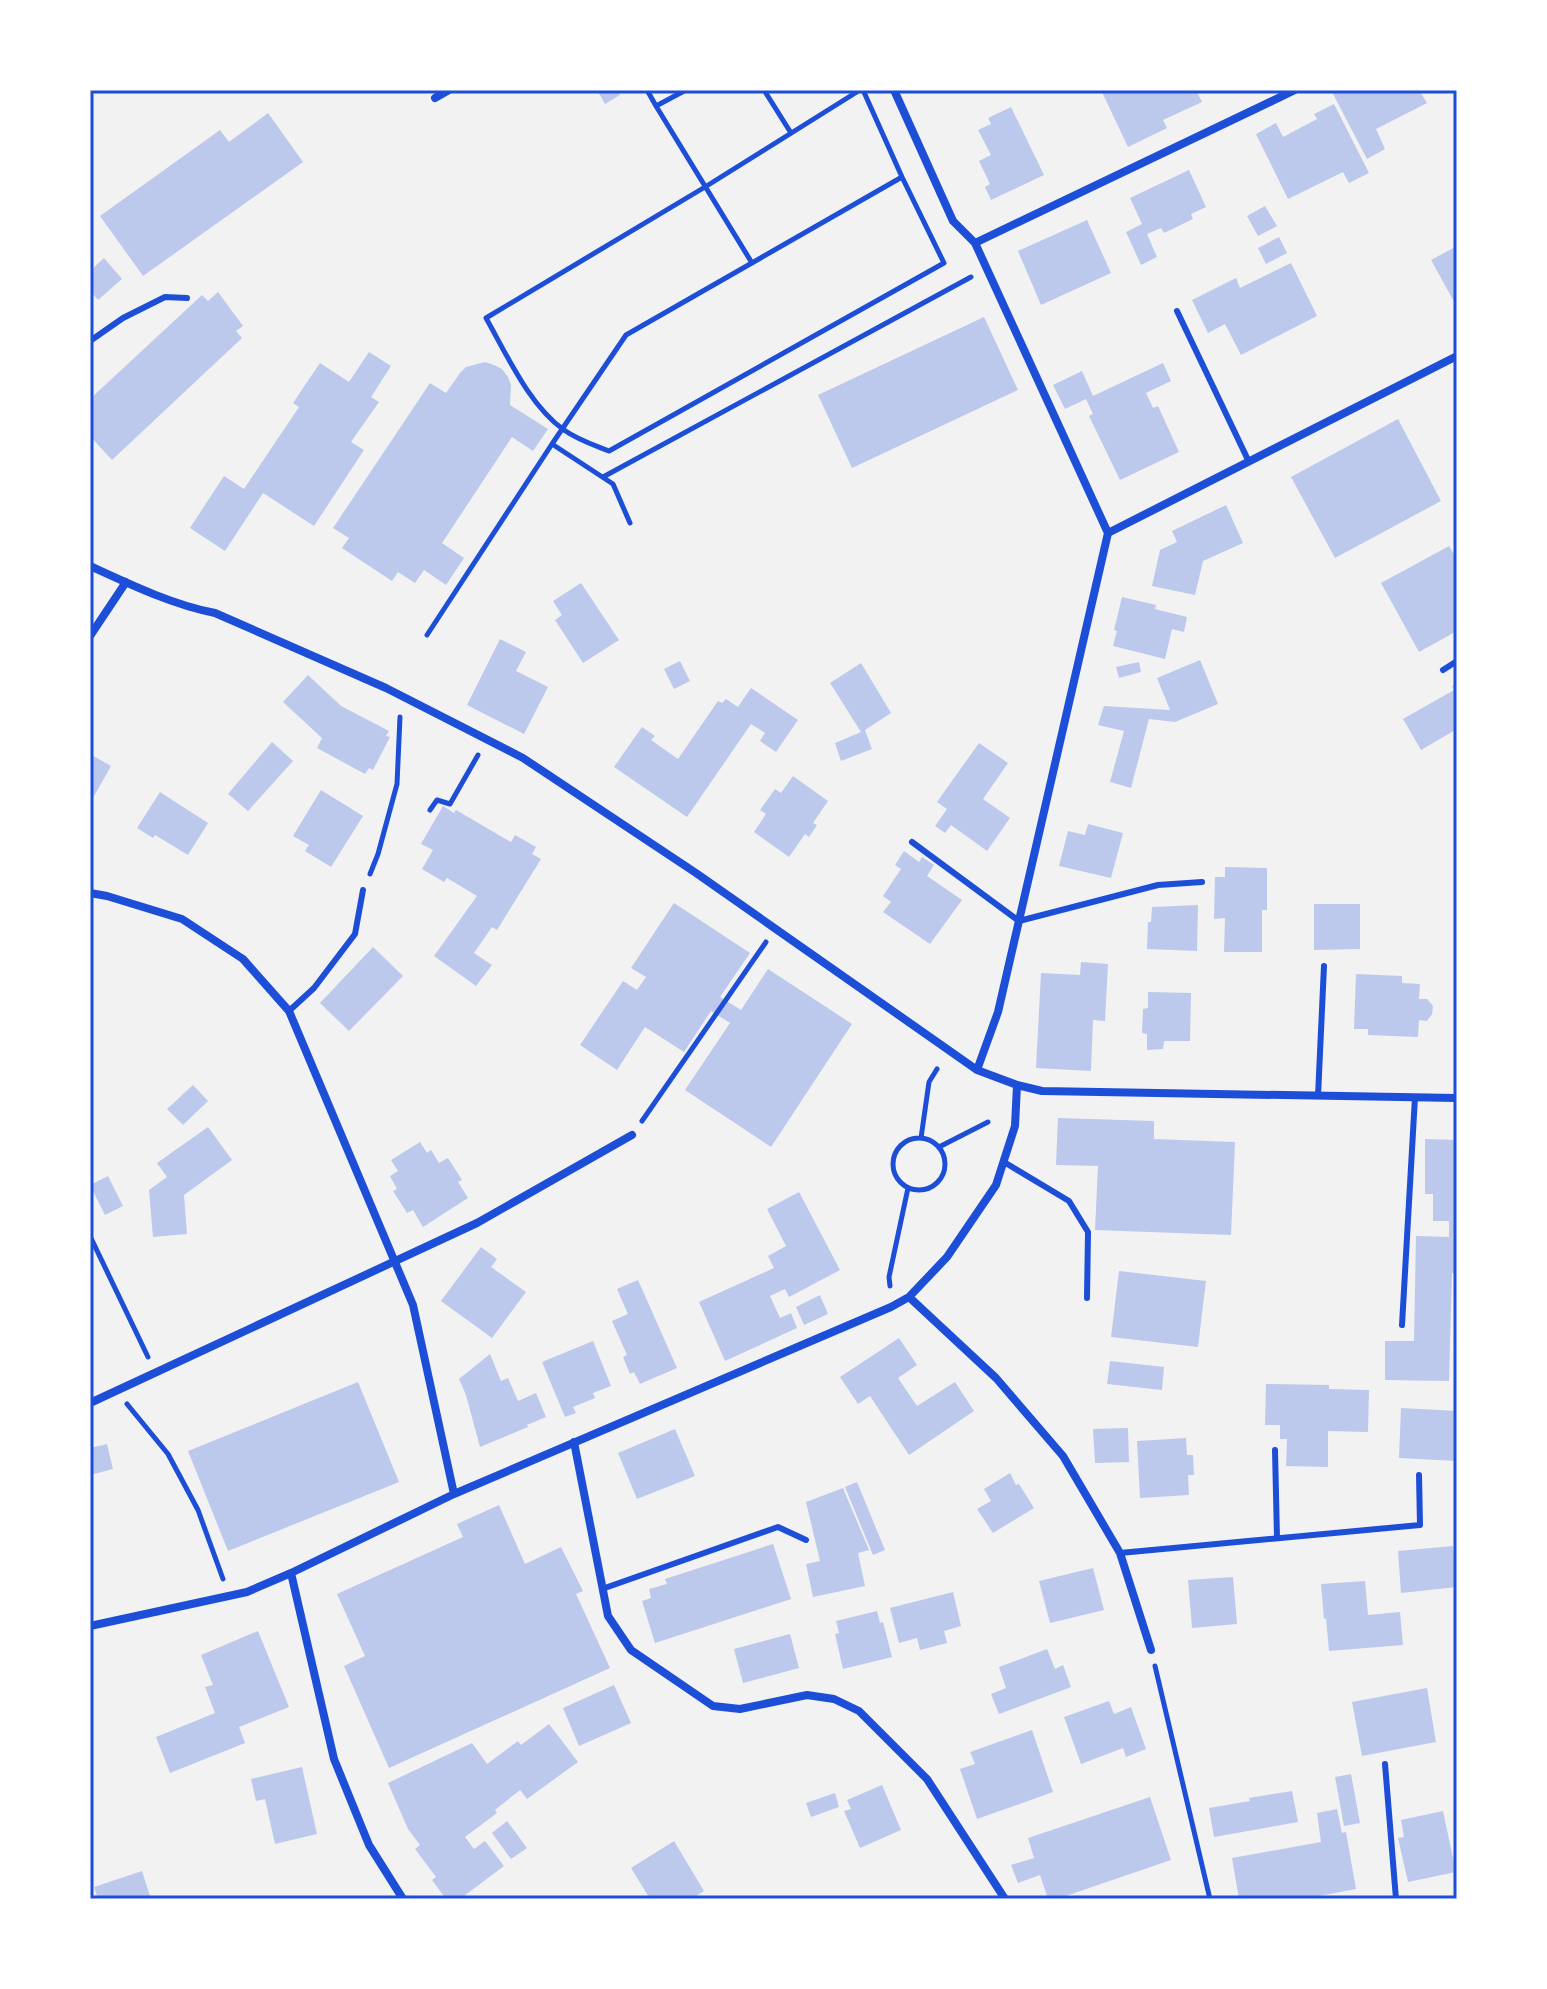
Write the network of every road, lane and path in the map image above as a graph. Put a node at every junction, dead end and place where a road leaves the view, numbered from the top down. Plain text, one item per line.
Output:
1 (449, 90) edge
2 (647, 90) edge
3 (686, 90) edge
4 (764, 90) edge
5 (862, 90) edge
6 (894, 90) edge
7 (1295, 90) edge
8 (435, 98) dead end
9 (656, 106) junction
10 (791, 133) junction
11 (902, 177) junction
12 (705, 187) junction
13 (975, 243) junction
14 (752, 263) junction
15 (986, 268) junction
16 (187, 298) dead end
17 (1177, 311) dead end
18 (90, 341) edge
19 (1457, 356) edge
20 (562, 428) junction
21 (552, 444) junction
22 (1249, 462) junction
23 (603, 477) junction
24 (630, 523) dead end
25 (1108, 533) junction
26 (90, 566) edge
27 (126, 582) junction
28 (427, 635) dead end
29 (90, 636) edge
30 (1457, 661) edge
31 (1443, 670) dead end
32 (400, 717) dead end
33 (478, 755) dead end
34 (430, 810) dead end
35 (912, 842) dead end
36 (1202, 882) dead end
37 (363, 890) joint
38 (90, 893) edge
39 (1019, 921) junction
40 (775, 929) junction
41 (1324, 966) dead end
42 (289, 1011) junction
43 (937, 1069) dead end
44 (977, 1070) junction
45 (1017, 1085) junction
46 (1318, 1096) junction
47 (1415, 1097) junction
48 (1457, 1098) edge
49 (988, 1122) dead end
50 (632, 1135) joint
51 (921, 1138) junction
52 (939, 1147) junction
53 (1004, 1162) junction
54 (908, 1188) junction
55 (90, 1236) edge
56 (395, 1261) junction
57 (909, 1297) junction
58 (1087, 1298) dead end
59 (891, 1307) junction
60 (1402, 1325) dead end
61 (155, 1373) junction
62 (116, 1391) junction
63 (90, 1403) edge
64 (574, 1442) junction
65 (1275, 1450) dead end
66 (1419, 1475) dead end
67 (454, 1494) junction
68 (1277, 1538) junction
69 (806, 1540) dead end
70 (1120, 1553) junction
71 (291, 1573) junction
72 (223, 1579) dead end
73 (602, 1589) junction
74 (90, 1626) edge
75 (1151, 1650) joint
76 (1385, 1764) dead end
77 (403, 1899) edge
78 (1005, 1899) edge
79 (1210, 1899) edge
80 (1396, 1899) edge

1 - 8 street
2 - 9 path
3 - 9 path
4 - 10 path
5 - 10 path
5 - 11 path
6 - 13 street
7 - 13 street
9 - 12 path
10 - 12 path
11 - 14 path
11 - 20 path
12 - 14 path
12 - 20 path
13 - 15 street
14 - 20 path
15 - 23 path
15 - 25 street
16 - 18 lane
17 - 22 lane
19 - 22 street
20 - 21 path
21 - 23 path
21 - 28 path
22 - 25 street
23 - 24 path
25 - 39 street
26 - 27 street
27 - 29 street
27 - 40 street
30 - 31 lane
32 - 37 path
33 - 34 path
35 - 39 lane
36 - 39 lane
37 - 42 lane
38 - 42 street
39 - 44 street
40 - 44 street
40 - 50 path
41 - 46 lane
42 - 56 street
43 - 51 path
44 - 45 street
45 - 46 street
45 - 53 street
46 - 47 street
47 - 48 street
47 - 60 lane
49 - 52 path
50 - 56 street
51 - 52 path
51 - 54 path
52 - 54 path
53 - 57 street
53 - 58 lane
54 - 59 path
55 - 61 path
56 - 61 street
56 - 67 street
57 - 59 street
57 - 70 street
59 - 64 street
61 - 62 street
62 - 63 street
62 - 72 path
64 - 67 street
64 - 73 street
65 - 68 lane
66 - 68 lane
67 - 71 street
68 - 70 lane
69 - 73 lane
70 - 75 street
71 - 74 street
71 - 77 street
73 - 78 street
75 - 79 path
76 - 80 lane

